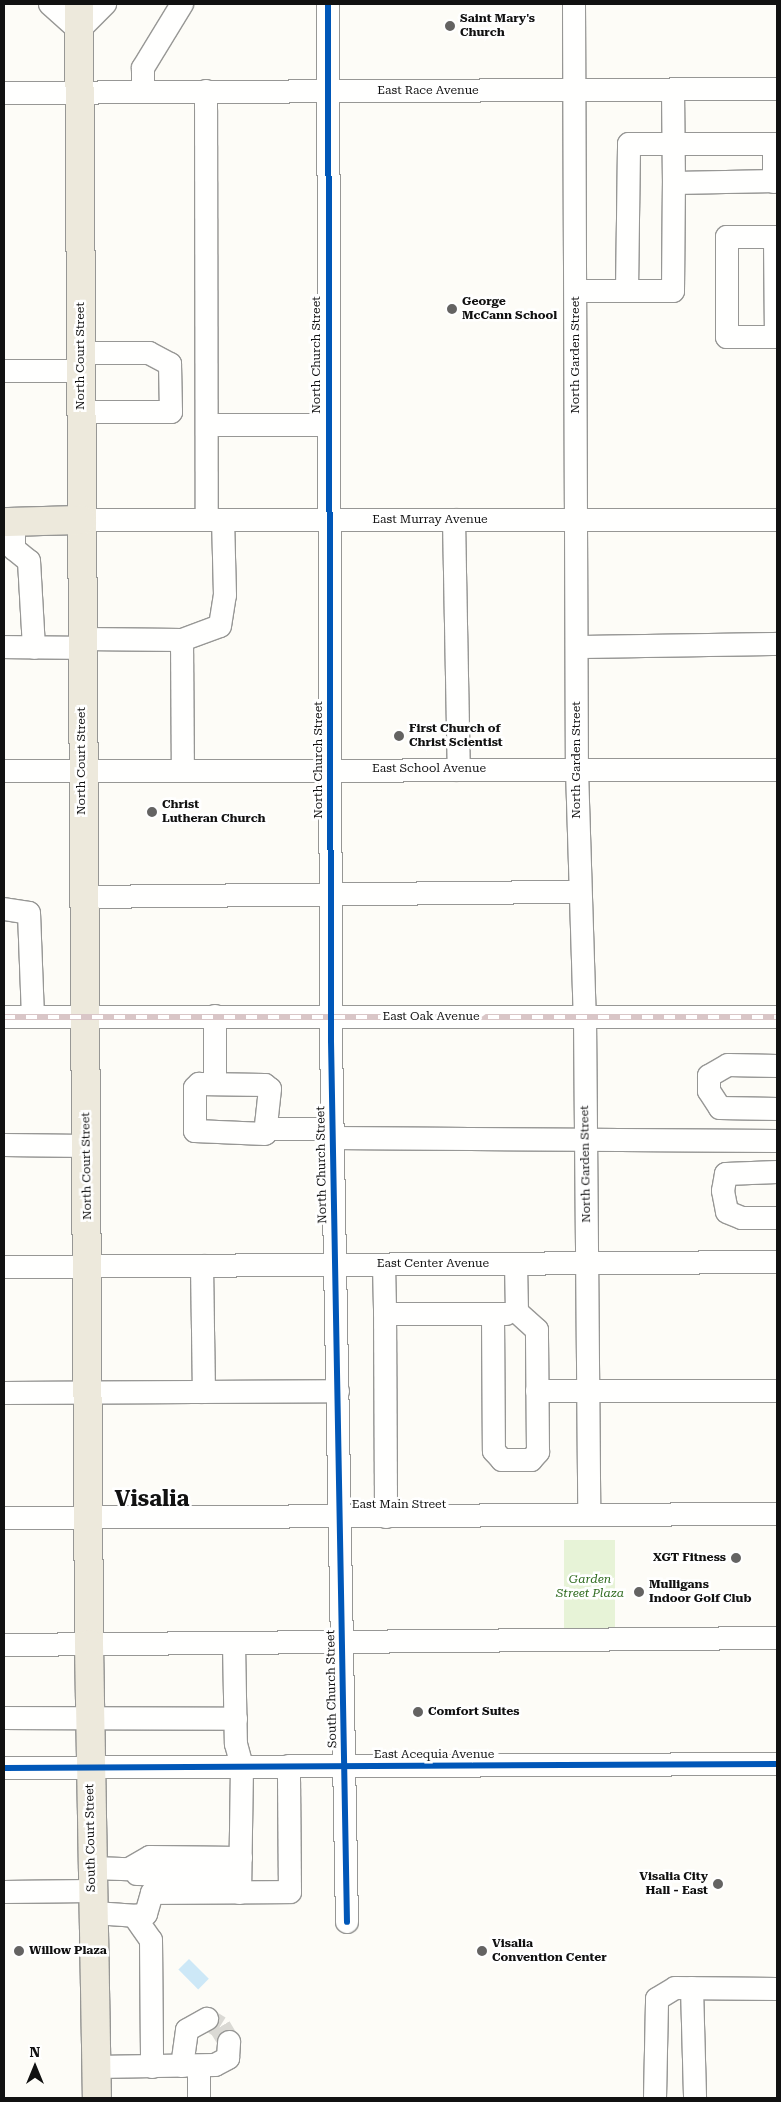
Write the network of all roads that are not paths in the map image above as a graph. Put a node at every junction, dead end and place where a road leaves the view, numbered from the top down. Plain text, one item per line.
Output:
1 (50, 4) edge
2 (78, 4) edge
3 (104, 4) edge
4 (182, 4) edge
5 (328, 4) edge
6 (574, 4) edge
7 (79, 30) junction
8 (777, 89) edge
9 (574, 90) junction
10 (673, 90) junction
11 (206, 91) junction
12 (328, 91) junction
13 (79, 92) junction
14 (143, 92) junction
15 (4, 93) edge
16 (674, 144) junction
17 (775, 182) edge
18 (674, 183) junction
19 (576, 292) junction
20 (627, 292) junction
21 (777, 337) edge
22 (81, 362) junction
23 (4, 372) edge
24 (81, 412) junction
25 (218, 424) dead end
26 (328, 425) junction
27 (82, 520) junction
28 (215, 520) junction
29 (328, 520) junction
30 (454, 520) junction
31 (577, 520) junction
32 (777, 520) edge
33 (9, 522) edge
34 (182, 640) junction
35 (82, 644) junction
36 (777, 644) edge
37 (4, 648) edge
38 (34, 648) junction
39 (577, 648) junction
40 (331, 768) junction
41 (82, 770) junction
42 (183, 770) junction
43 (459, 770) junction
44 (577, 770) junction
45 (777, 770) edge
46 (4, 771) edge
47 (579, 892) junction
48 (331, 893) junction
49 (84, 896) junction
50 (4, 909) edge
51 (33, 1016) junction
52 (85, 1016) junction
53 (216, 1016) junction
54 (331, 1016) junction
55 (4, 1017) edge
56 (777, 1017) edge
57 (585, 1018) junction
58 (777, 1066) edge
59 (215, 1084) junction
60 (777, 1109) edge
61 (269, 1129) junction
62 (333, 1134) junction
63 (777, 1141) edge
64 (586, 1142) junction
65 (4, 1145) edge
66 (87, 1146) junction
67 (777, 1172) edge
68 (777, 1218) edge
69 (777, 1262) edge
70 (516, 1264) junction
71 (587, 1264) junction
72 (336, 1265) junction
73 (384, 1265) junction
74 (202, 1266) junction
75 (4, 1267) edge
76 (88, 1267) junction
77 (385, 1310) junction
78 (517, 1312) junction
79 (493, 1317) junction
80 (338, 1391) junction
81 (537, 1391) junction
82 (588, 1391) junction
83 (777, 1391) edge
84 (204, 1392) junction
85 (89, 1393) junction
86 (4, 1394) edge
87 (777, 1514) edge
88 (589, 1515) junction
89 (341, 1516) junction
90 (386, 1517) junction
91 (4, 1518) edge
92 (88, 1518) junction
93 (777, 1638) edge
94 (342, 1641) junction
95 (89, 1644) junction
96 (234, 1644) junction
97 (4, 1645) edge
98 (4, 1718) edge
99 (90, 1719) junction
100 (236, 1719) junction
101 (777, 1764) edge
102 (289, 1766) junction
103 (344, 1766) junction
104 (90, 1767) junction
105 (242, 1767) junction
106 (4, 1768) edge
107 (241, 1858) junction
108 (133, 1870) junction
109 (240, 1888) junction
110 (93, 1891) junction
111 (4, 1892) edge
112 (134, 1916) junction
113 (347, 1922) dead end
114 (692, 1988) junction
115 (777, 1989) edge
116 (207, 2019) dead end
117 (229, 2042) dead end
118 (191, 2066) junction
119 (96, 2067) junction
120 (152, 2067) junction
121 (97, 2098) edge
122 (199, 2098) edge
123 (655, 2098) edge
124 (695, 2098) edge

1 - 7 street
2 - 7 main road, North Court Street
3 - 7 street
4 - 14 street
5 - 12 street, North Church Street
6 - 9 street, North Garden Street
7 - 13 main road, North Court Street
8 - 10 street, East Race Avenue
9 - 10 street, East Race Avenue
9 - 12 street, East Race Avenue
9 - 19 street, North Garden Street
10 - 16 street
11 - 12 street, East Race Avenue
11 - 14 street, East Race Avenue
11 - 28 street
12 - 26 street, North Church Street
13 - 14 street, East Race Avenue
13 - 15 street, East Race Avenue
13 - 22 main road, North Court Street
16 - 17 street
16 - 18 street
16 - 20 street
17 - 18 street
18 - 20 street
19 - 20 street
19 - 31 street, North Garden Street
21 - 21 street
22 - 23 street
22 - 24 main road, North Court Street
22 - 24 street
24 - 27 main road, North Court Street
25 - 26 street
26 - 29 street, North Church Street
27 - 28 street, East Murray Avenue
27 - 33 main road
27 - 35 main road, North Court Street
28 - 29 street, East Murray Avenue
28 - 34 street
29 - 30 street, East Murray Avenue
29 - 40 street, North Church Street
30 - 31 street, East Murray Avenue
30 - 43 street
31 - 32 street, East Murray Avenue
31 - 39 street, North Garden Street
33 - 38 street
34 - 35 street
34 - 42 street
35 - 38 street
35 - 41 main road, North Court Street
36 - 39 street
37 - 38 street
39 - 44 street, North Garden Street
40 - 42 street, East School Avenue
40 - 43 street, East School Avenue
40 - 48 street, North Church Street
41 - 42 street, East School Avenue
41 - 46 street, East School Avenue
41 - 49 main road, North Court Street
43 - 44 street, East School Avenue
44 - 45 street, East School Avenue
44 - 47 street, North Garden Street
47 - 48 street
47 - 57 street, North Garden Street
48 - 49 street
48 - 54 street, North Church Street
49 - 52 main road, North Court Street
50 - 51 street
51 - 52 street, East Oak Avenue
51 - 55 street, East Oak Avenue
52 - 53 street, East Oak Avenue
52 - 66 main road, North Court Street
53 - 54 street, East Oak Avenue
53 - 59 street
54 - 57 street, East Oak Avenue
54 - 62 street, North Church Street
56 - 57 street, East Oak Avenue
57 - 64 street, North Garden Street
58 - 60 street
59 - 61 street
59 - 61 street
61 - 62 street
62 - 64 street
62 - 72 street, North Church Street
63 - 64 street
64 - 71 street, North Garden Street
65 - 66 street
66 - 76 main road, North Court Street
67 - 68 street
69 - 71 street, East Center Avenue
70 - 71 street, East Center Avenue
70 - 73 street, East Center Avenue
70 - 78 street
71 - 82 street, North Garden Street
72 - 73 street, East Center Avenue
72 - 74 street, East Center Avenue
72 - 80 street, North Church Street
73 - 77 street
74 - 76 street, East Center Avenue
74 - 84 street
75 - 76 street, East Center Avenue
76 - 85 main road, North Court Street
77 - 79 street
77 - 90 street
78 - 79 street
78 - 81 street
79 - 81 street
80 - 84 street
80 - 89 street, North Church Street
81 - 82 street
82 - 83 street
82 - 88 street, North Garden Street
84 - 85 street
85 - 86 street
85 - 92 main road, North Court Street
87 - 88 street, East Main Street
88 - 90 street, East Main Street
89 - 90 street, East Main Street
89 - 92 street, East Main Street
89 - 94 street, South Church Street
91 - 92 street, East Main Street
92 - 95 main road, South Court Street
93 - 94 street
94 - 96 street
94 - 103 street, South Church Street
95 - 96 street
95 - 97 street
95 - 99 main road, South Court Street
96 - 100 street
98 - 99 street
99 - 100 street
99 - 104 main road, South Court Street
100 - 105 street
101 - 103 street, East Acequia Avenue
102 - 103 street, East Acequia Avenue
102 - 105 street, East Acequia Avenue
102 - 109 street
103 - 113 street, South Church Street
104 - 105 street, East Acequia Avenue
104 - 106 street, East Acequia Avenue
104 - 110 main road, South Court Street
105 - 107 street
107 - 108 street
107 - 109 street
108 - 109 street
108 - 110 street
109 - 112 street
110 - 111 street
110 - 112 street
110 - 119 main road, South Court Street
112 - 120 street
114 - 115 street
114 - 123 street
114 - 124 street
116 - 118 street
117 - 118 street
118 - 120 street
118 - 122 street
119 - 120 street
119 - 121 main road, South Court Street

